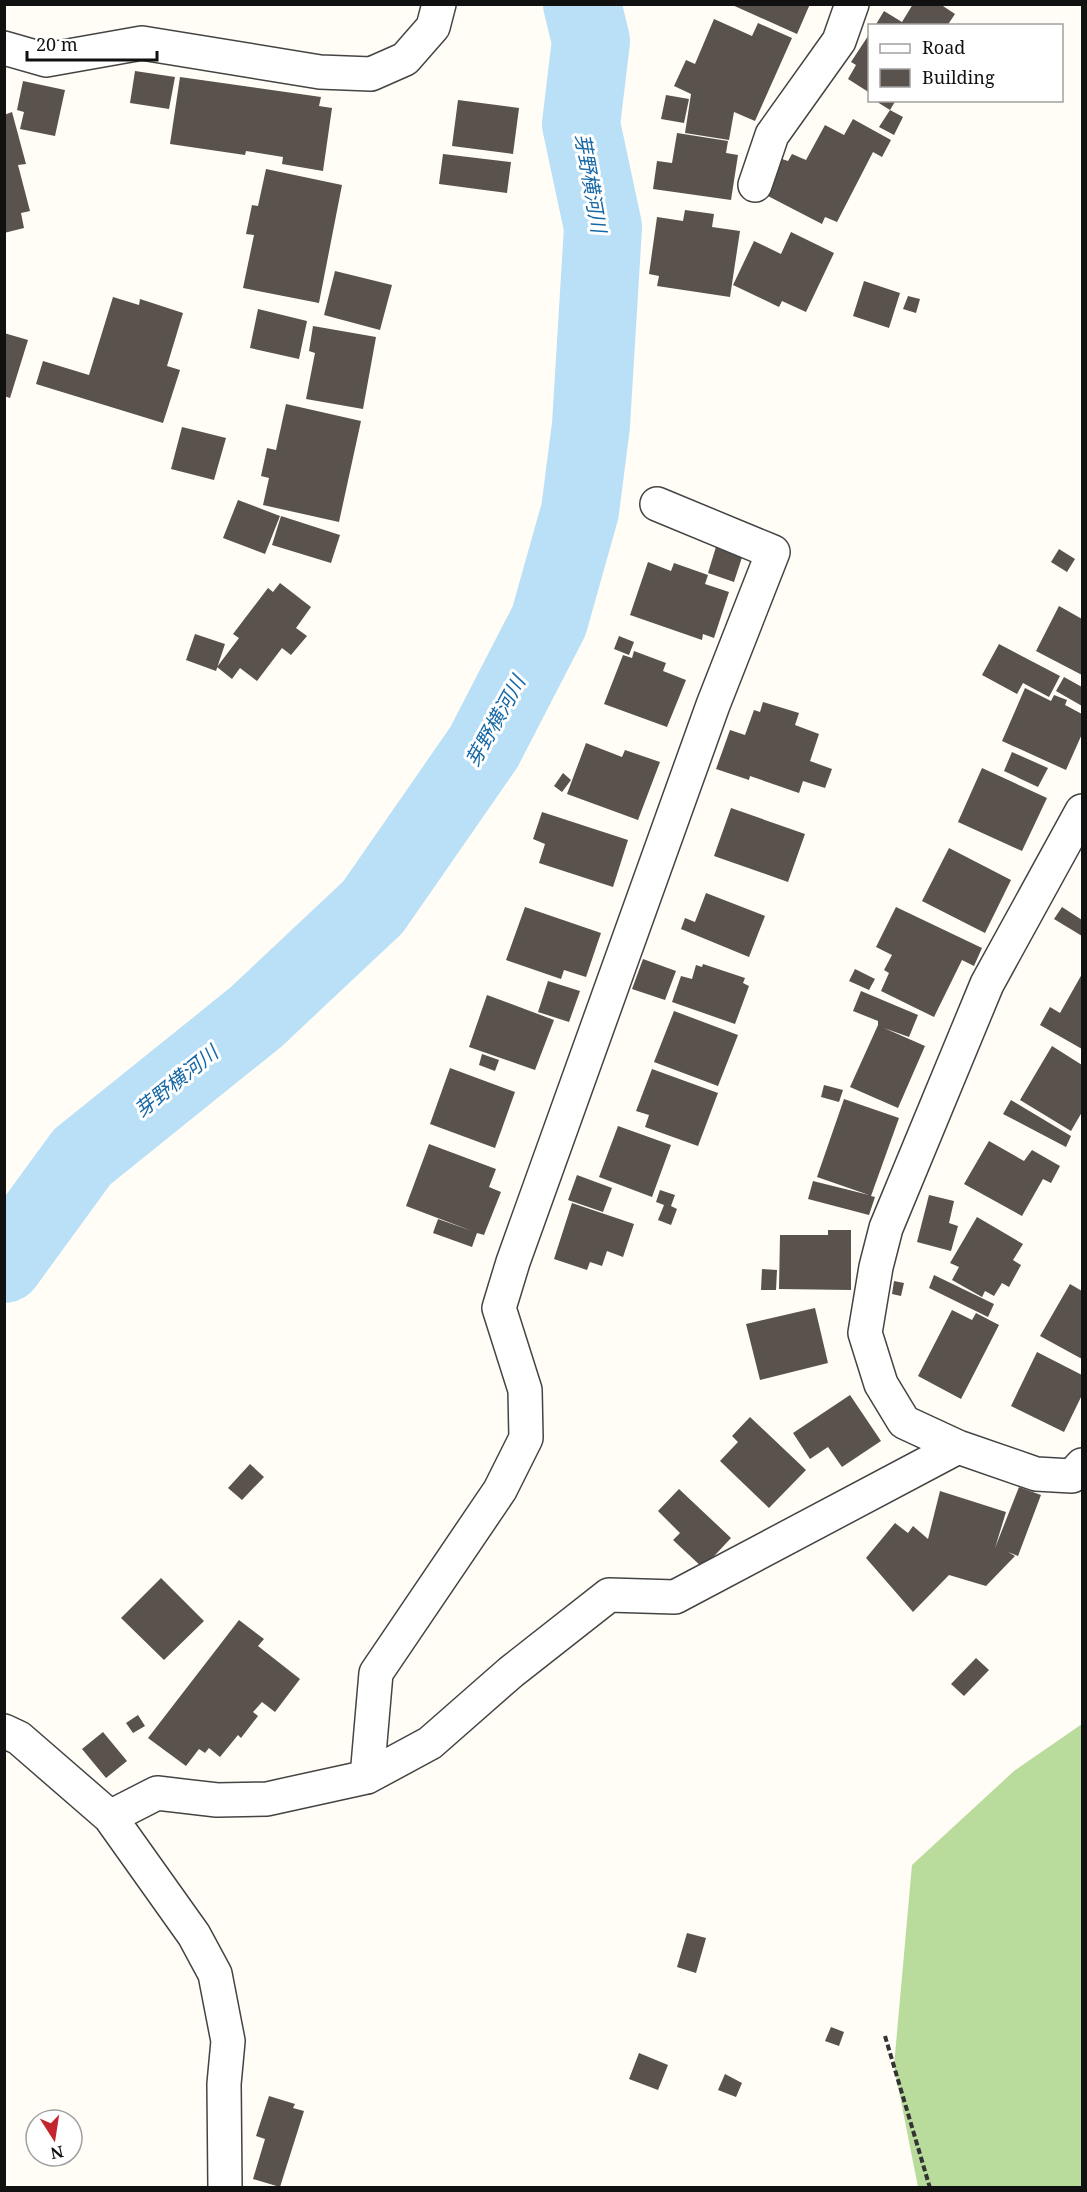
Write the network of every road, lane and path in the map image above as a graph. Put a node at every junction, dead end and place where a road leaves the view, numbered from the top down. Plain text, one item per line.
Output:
1 (439, 4) edge
2 (852, 4) edge
3 (4, 48) edge
4 (755, 185) dead end
5 (657, 504) dead end
6 (1083, 811) edge
7 (958, 1447) junction
8 (1083, 1465) edge
9 (4, 1731) edge
10 (367, 1777) junction
11 (110, 1817) junction
12 (885, 2036) dead end
13 (225, 2187) edge
14 (930, 2187) edge

1 - 3 street
2 - 4 street
5 - 10 street
6 - 7 street
7 - 8 street
7 - 10 street
9 - 11 street
10 - 11 street
11 - 13 street
12 - 14 path

